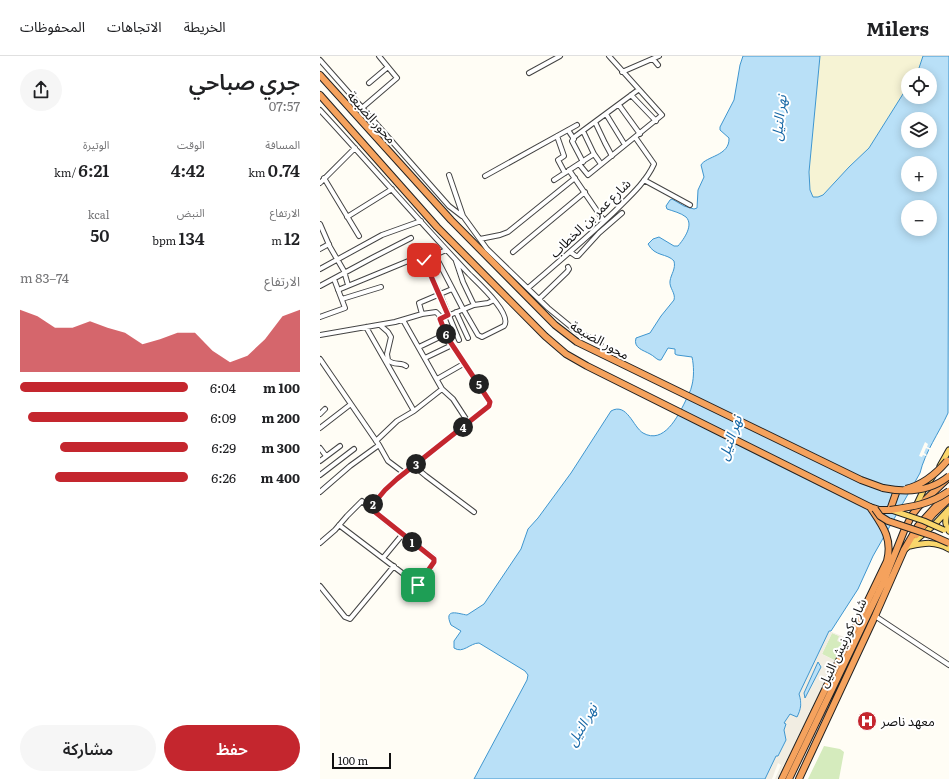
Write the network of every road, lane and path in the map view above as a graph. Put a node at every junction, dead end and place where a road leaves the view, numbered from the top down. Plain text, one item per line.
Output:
1 (560, 56) edge
2 (609, 56) edge
3 (659, 56) edge
4 (382, 57) edge
5 (653, 59) junction
6 (320, 60) edge
7 (658, 65) dead end
8 (388, 67) junction
9 (622, 72) junction
10 (529, 73) dead end
11 (320, 75) edge
12 (369, 83) dead end
13 (638, 90) junction
14 (320, 95) edge
15 (631, 95) junction
16 (619, 105) junction
17 (362, 108) junction
18 (320, 110) edge
19 (606, 114) junction
20 (656, 121) junction
21 (595, 122) junction
22 (577, 125) dead end
23 (568, 130) junction
24 (583, 131) junction
25 (640, 134) junction
26 (557, 136) junction
27 (636, 137) junction
28 (572, 138) junction
29 (625, 145) junction
30 (355, 148) junction
31 (594, 154) junction
32 (612, 156) junction
33 (581, 163) junction
34 (601, 164) junction
35 (567, 172) junction
36 (449, 175) dead end
37 (485, 176) dead end
38 (575, 178) junction
39 (322, 180) edge
40 (554, 180) dead end
41 (644, 180) junction
42 (392, 189) junction
43 (585, 192) junction
44 (690, 205) dead end
45 (622, 213) dead end
46 (463, 216) junction
47 (347, 217) junction
48 (421, 221) junction
49 (604, 221) junction
50 (320, 224) edge
51 (321, 230) edge
52 (359, 236) dead end
53 (411, 238) dead end
54 (480, 239) junction
55 (329, 244) junction
56 (320, 249) edge
57 (446, 250) junction
58 (514, 252) dead end
59 (570, 252) junction
60 (436, 255) junction
61 (418, 257) dead end
62 (338, 259) junction
63 (455, 259) junction
64 (568, 267) dead end
65 (320, 269) edge
66 (345, 272) junction
67 (334, 279) junction
68 (348, 285) junction
69 (320, 286) edge
70 (381, 287) dead end
71 (528, 288) junction
72 (452, 289) junction
73 (338, 290) junction
74 (440, 294) junction
75 (342, 299) junction
76 (539, 299) junction
77 (494, 300) junction
78 (474, 305) junction
79 (463, 309) junction
80 (456, 312) junction
81 (422, 314) junction
82 (448, 315) junction
83 (320, 317) edge
84 (440, 319) junction
85 (403, 320) junction
86 (380, 325) junction
87 (366, 327) junction
88 (446, 334) junction
89 (320, 335) edge
90 (468, 338) dead end
91 (459, 340) dead end
92 (601, 343) dead end
93 (452, 345) junction
94 (419, 347) junction
95 (425, 358) junction
96 (320, 359) edge
97 (465, 363) junction
98 (406, 366) dead end
99 (437, 379) junction
100 (442, 389) junction
101 (351, 404) junction
102 (325, 409) dead end
103 (414, 411) junction
104 (320, 414) edge
105 (468, 422) junction
106 (320, 428) edge
107 (376, 441) junction
108 (379, 445) junction
109 (340, 446) dead end
110 (320, 448) edge
111 (354, 449) dead end
112 (949, 450) edge
113 (326, 456) junction
114 (949, 458) edge
115 (320, 461) edge
116 (414, 466) junction
117 (404, 473) junction
118 (320, 476) edge
119 (949, 477) edge
120 (896, 490) junction
121 (320, 492) edge
122 (949, 492) edge
123 (949, 499) edge
124 (370, 508) junction
125 (873, 508) junction
126 (948, 509) edge
127 (890, 510) junction
128 (474, 512) dead end
129 (912, 515) junction
130 (340, 525) junction
131 (949, 532) edge
132 (402, 535) junction
133 (910, 537) junction
134 (320, 543) edge
135 (949, 543) edge
136 (949, 548) edge
137 (906, 549) junction
138 (383, 558) junction
139 (394, 566) junction
140 (320, 586) edge
141 (875, 616) junction
142 (949, 665) edge
143 (790, 778) edge
144 (782, 779) edge
145 (799, 779) edge

1 - 10 street
2 - 9 street
3 - 5 street
4 - 8 street
5 - 7 street
5 - 9 street
6 - 17 street
8 - 12 street
8 - 17 street
9 - 13 street
11 - 120 highway, محور الضبعة, bridge
13 - 15 street
13 - 20 street
14 - 125 highway, محور الضبعة
15 - 16 street
15 - 20 street
16 - 19 street
16 - 25 street
17 - 46 street
18 - 30 street
19 - 21 street
19 - 29 street
20 - 25 street
21 - 24 street
21 - 32 street
22 - 23 street
23 - 26 street
23 - 28 street
24 - 28 street
24 - 31 street
25 - 27 street
26 - 35 street
26 - 37 street
27 - 29 street
27 - 41 street, شارع عمر بن الخطاب
28 - 33 street
29 - 32 street
30 - 39 street
30 - 42 street
31 - 33 street
31 - 34 street
32 - 34 street
33 - 34 street
33 - 35 street
35 - 38 street
35 - 40 street
36 - 46 street
38 - 43 street
38 - 54 street
39 - 47 street
41 - 44 street
41 - 49 street, شارع عمر بن الخطاب
42 - 47 street
42 - 48 street
43 - 49 street
43 - 58 street
45 - 59 street
46 - 54 street
47 - 52 street
48 - 57 street
48 - 62 street
49 - 59 street, شارع عمر بن الخطاب
50 - 51 street
51 - 55 street
53 - 66 street
54 - 71 street
55 - 56 street
55 - 62 street
57 - 60 street
57 - 63 street
59 - 71 street, شارع عمر بن الخطاب
60 - 72 street
60 - 74 street
61 - 68 street
62 - 65 street
62 - 66 street
63 - 77 street
63 - 78 street
64 - 76 street
66 - 67 street
66 - 68 street
67 - 69 street
67 - 73 street
68 - 73 street
70 - 75 street
71 - 76 street
72 - 74 street
72 - 79 street
73 - 75 street
74 - 81 street
74 - 82 street
75 - 83 street
76 - 92 street
77 - 78 street
77 - 79 street
78 - 79 street
79 - 80 street
80 - 82 street
80 - 90 street
81 - 84 street
81 - 85 street
82 - 84 street
82 - 91 street
84 - 88 street
85 - 86 street
85 - 94 street
86 - 87 street
86 - 98 street
87 - 89 street
87 - 103 street
88 - 93 street
88 - 94 street
93 - 95 street
93 - 97 street
94 - 95 street
95 - 99 street
96 - 101 street
97 - 99 street
97 - 105 street
99 - 100 street
100 - 103 street
100 - 105 street
101 - 106 street
101 - 107 street
102 - 104 street
103 - 107 street
105 - 116 street
107 - 108 street
108 - 117 street
108 - 121 street
109 - 113 street
110 - 113 street
111 - 118 street
112 - 129 main road, شارع كورنيش النيل
113 - 115 street
114 - 120 highway, bridge
116 - 117 street
116 - 128 street
117 - 124 street
119 - 120 highway, محور الضبعة, bridge
119 - 129 highway, شارع كورنيش النيل
120 - 127 highway
122 - 127 highway, bridge
122 - 133 highway, شارع كورنيش النيل
123 - 133 highway
124 - 130 street
124 - 132 street
125 - 127 highway
125 - 135 highway, bridge
125 - 144 highway
126 - 131 main road
126 - 137 main road, شارع كورنيش النيل
127 - 131 main road, bridge
129 - 143 highway, شارع كورنيش النيل
130 - 134 street
130 - 138 street
132 - 138 street
132 - 139 street
133 - 137 highway, شارع كورنيش النيل
136 - 137 main road
137 - 141 highway, شارع كورنيش النيل
138 - 139 street
139 - 140 street
141 - 142 street
141 - 145 highway, شارع كورنيش النيل

